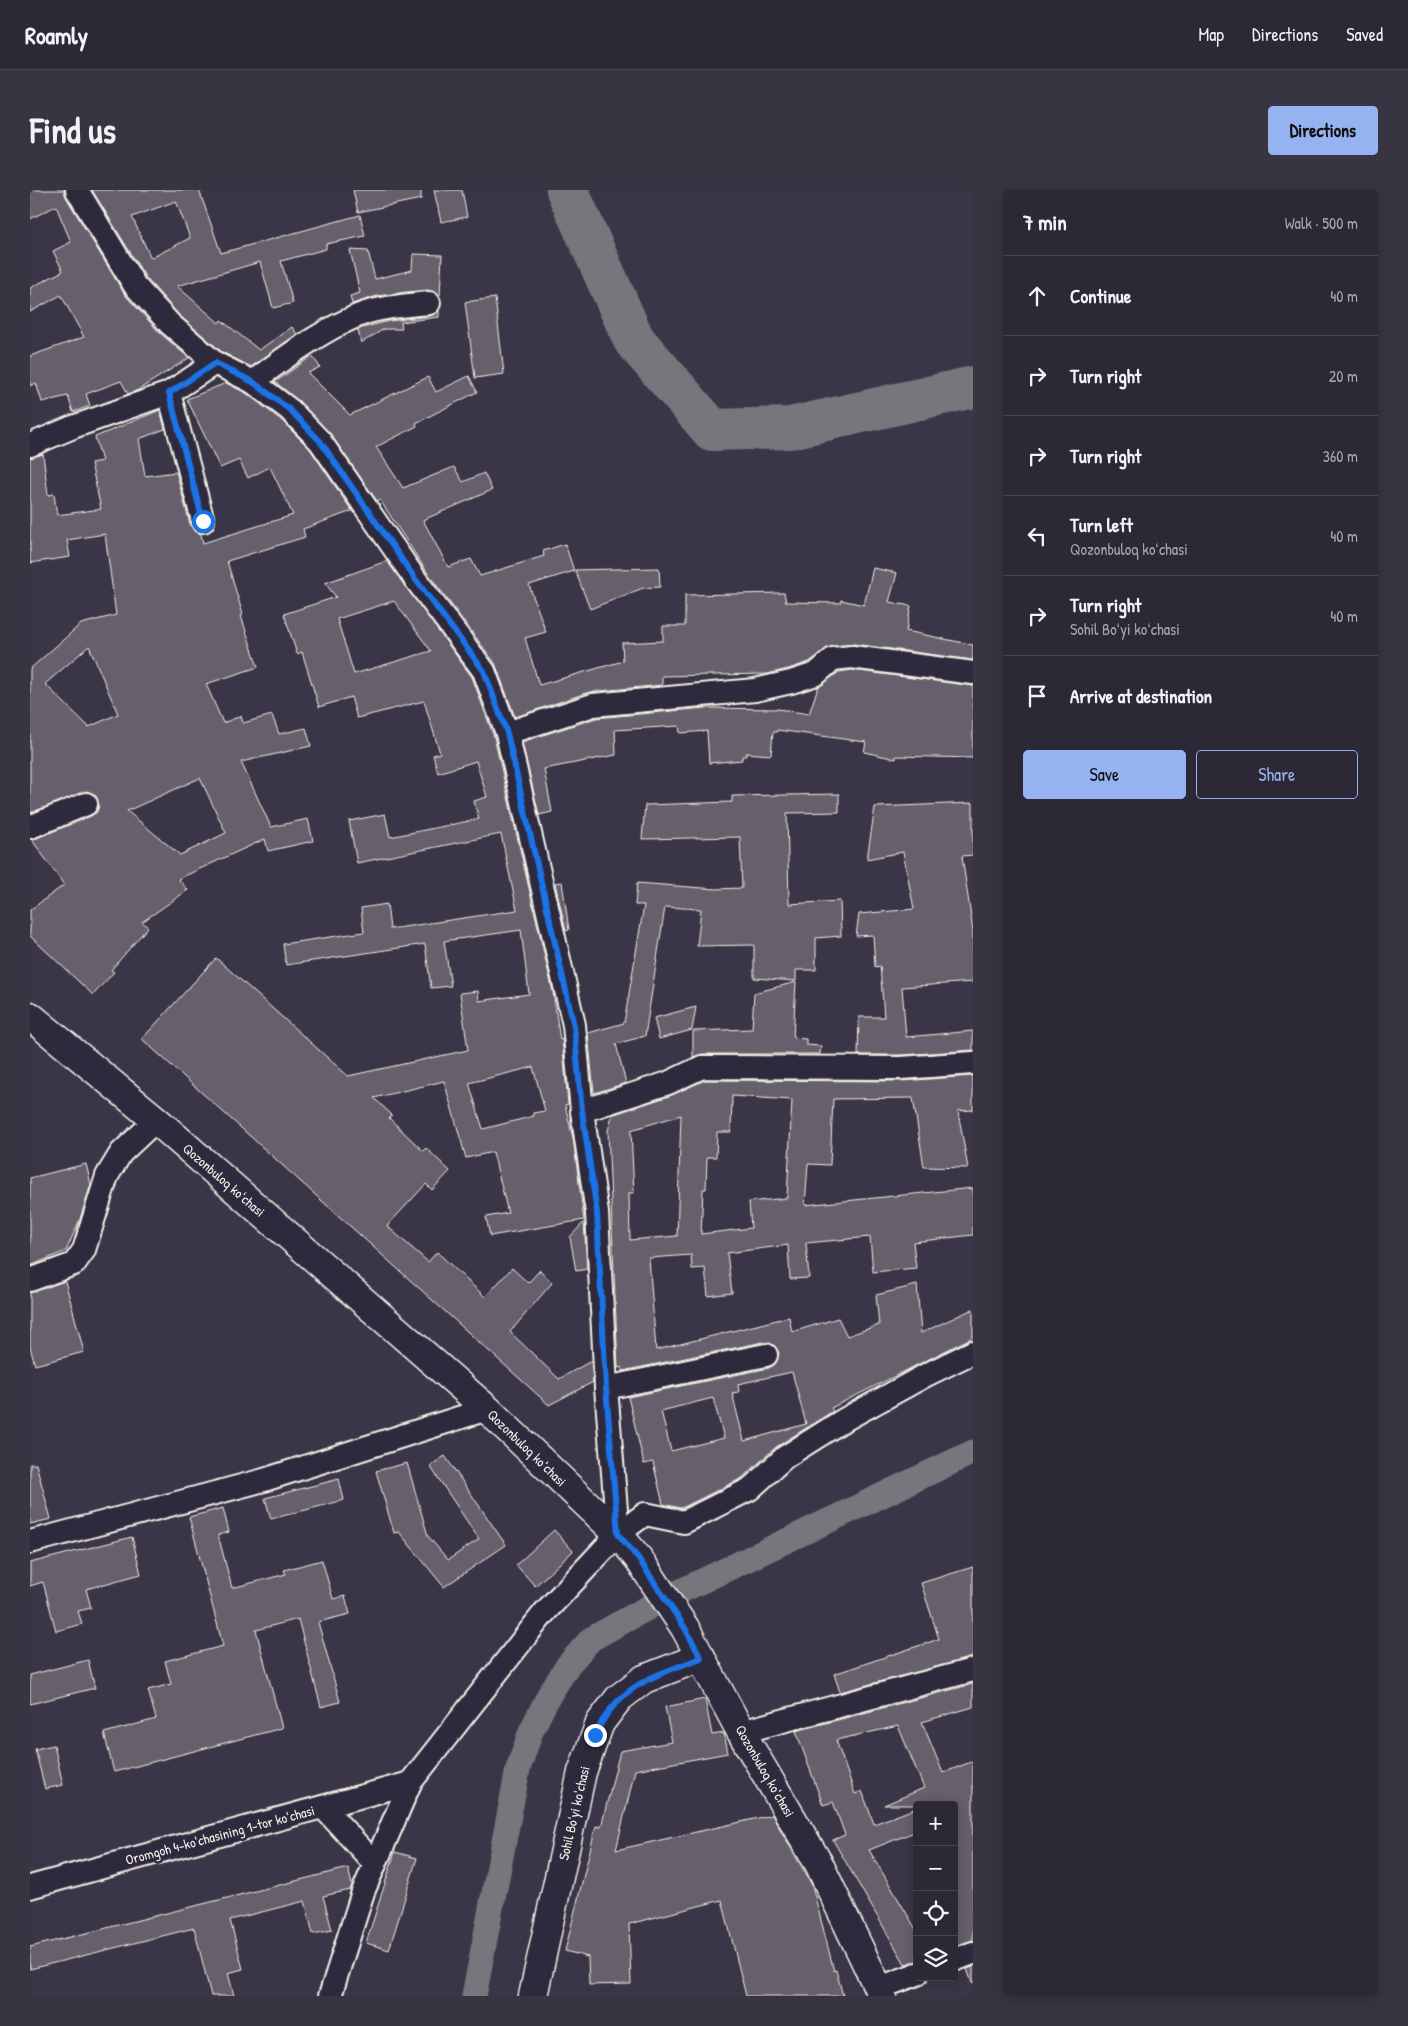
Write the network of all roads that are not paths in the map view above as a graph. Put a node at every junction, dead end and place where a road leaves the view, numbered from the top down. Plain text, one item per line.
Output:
1 (77, 190) edge
2 (429, 303) dead end
3 (215, 363) junction
4 (253, 382) junction
5 (169, 393) junction
6 (30, 445) edge
7 (203, 521) dead end
8 (973, 673) edge
9 (507, 733) junction
10 (86, 804) dead end
11 (30, 827) edge
12 (34, 1025) edge
13 (973, 1063) edge
14 (582, 1111) junction
15 (156, 1120) junction
16 (30, 1280) edge
17 (973, 1352) edge
18 (766, 1355) dead end
19 (606, 1388) junction
20 (487, 1409) junction
21 (618, 1534) junction
22 (30, 1542) edge
23 (701, 1658) junction
24 (973, 1670) edge
25 (742, 1732) junction
26 (410, 1783) junction
27 (323, 1807) junction
28 (375, 1864) junction
29 (30, 1887) edge
30 (973, 1953) edge
31 (958, 1959) edge
32 (913, 1976) edge
33 (880, 1992) edge
34 (330, 1996) edge
35 (532, 1996) edge

1 - 3 street
2 - 4 street
3 - 4 street
3 - 5 street
4 - 9 street
5 - 6 street
5 - 7 street
8 - 9 street
9 - 14 street
10 - 11 street
12 - 15 main road, Qozonbuloq koʻchasi
13 - 14 street
14 - 19 street
15 - 16 street
15 - 20 main road, Qozonbuloq koʻchasi
17 - 21 street
18 - 19 street
19 - 21 street
20 - 21 main road, Qozonbuloq koʻchasi
20 - 22 street
21 - 23 main road, Qozonbuloq koʻchasi
21 - 26 street
23 - 25 main road, Qozonbuloq koʻchasi
23 - 35 main road, Sohil Boʻyi koʻchasi
24 - 25 street
25 - 33 main road, Qozonbuloq koʻchasi
26 - 27 street, Oromgoh 4-koʻchasining 1-tor koʻchasi
26 - 28 street
27 - 28 street
27 - 29 street, Oromgoh 4-koʻchasining 1-tor koʻchasi
28 - 34 street
30 - 31 street
32 - 33 street

